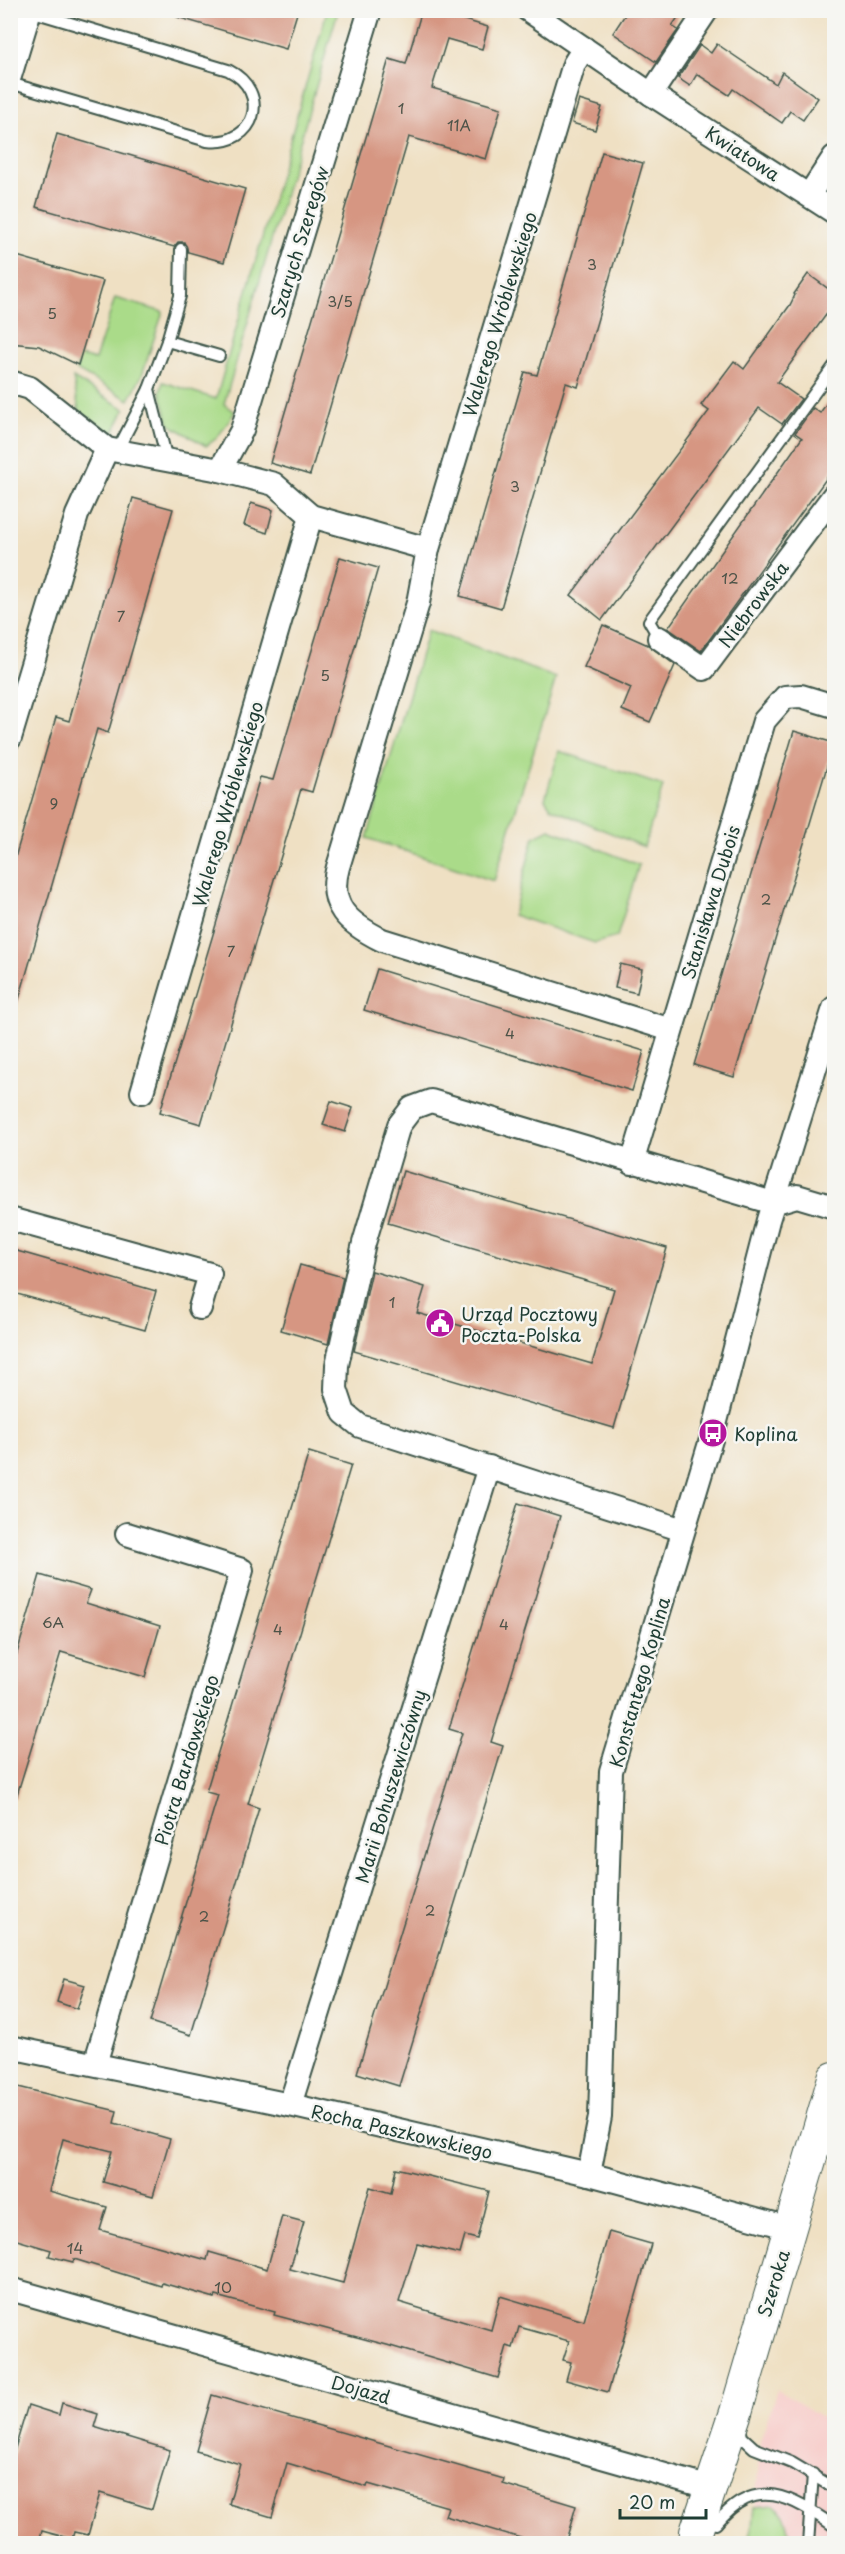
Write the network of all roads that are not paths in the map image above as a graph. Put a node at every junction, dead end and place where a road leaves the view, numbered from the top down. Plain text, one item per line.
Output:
1 (370, 10) edge
2 (528, 10) edge
3 (707, 10) edge
4 (30, 11) edge
5 (584, 48) junction
6 (10, 76) edge
7 (10, 83) edge
8 (651, 94) junction
9 (834, 157) edge
10 (809, 195) junction
11 (834, 212) edge
12 (181, 249) dead end
13 (167, 341) junction
14 (219, 356) dead end
15 (834, 366) edge
16 (10, 382) edge
17 (149, 389) junction
18 (112, 450) junction
19 (167, 461) junction
20 (220, 470) junction
21 (834, 495) edge
22 (311, 516) junction
23 (428, 549) junction
24 (659, 638) joint
25 (834, 706) edge
26 (10, 738) edge
27 (834, 1008) edge
28 (671, 1030) junction
29 (142, 1092) dead end
30 (632, 1163) junction
31 (773, 1203) junction
32 (834, 1208) edge
33 (10, 1219) edge
34 (200, 1308) dead end
35 (489, 1467) junction
36 (684, 1530) junction
37 (128, 1534) dead end
38 (10, 2048) edge
39 (95, 2064) junction
40 (834, 2078) edge
41 (290, 2105) junction
42 (589, 2174) junction
43 (790, 2228) junction
44 (10, 2289) edge
45 (736, 2412) junction
46 (813, 2475) junction
47 (711, 2488) junction
48 (834, 2488) edge
49 (810, 2510) junction
50 (834, 2526) edge
51 (709, 2537) edge
52 (808, 2544) edge

1 - 20 street, Szarych Szeregów
2 - 5 street, Kwiatowa
3 - 8 street
4 - 6 street
4 - 7 lane
5 - 8 street, Kwiatowa
5 - 23 street, Walerego Wróblewskiego
8 - 10 street, Kwiatowa
9 - 10 street
10 - 11 street, Kwiatowa
12 - 13 lane
13 - 14 lane
13 - 17 lane
15 - 24 lane
16 - 18 street
17 - 18 lane
17 - 19 lane
18 - 19 street
18 - 26 street
19 - 20 street
20 - 22 street
21 - 24 street, Niebrowska
22 - 23 street
22 - 29 street, Walerego Wróblewskiego
23 - 28 street, Walerego Wróblewskiego
25 - 28 street, Stanisława Dubois
27 - 31 street, Konstantego Koplina
28 - 30 street, Stanisława Dubois
30 - 31 street
30 - 35 street
31 - 32 street
31 - 36 street, Konstantego Koplina
33 - 34 street
35 - 36 street
35 - 41 street, Marii Bohuszewiczówny
36 - 42 street, Konstantego Koplina
37 - 39 street, Piotra Bardowskiego
38 - 39 street, Rocha Paszkowskiego
39 - 41 street, Rocha Paszkowskiego
40 - 43 street, Szeroka
41 - 42 street, Rocha Paszkowskiego
42 - 43 street, Rocha Paszkowskiego
43 - 45 street, Szeroka
44 - 47 street, Dojazd
45 - 46 lane
45 - 47 street, Szeroka
46 - 48 lane
46 - 49 lane
47 - 51 street, Szeroka
49 - 50 lane
49 - 51 lane
49 - 52 lane

